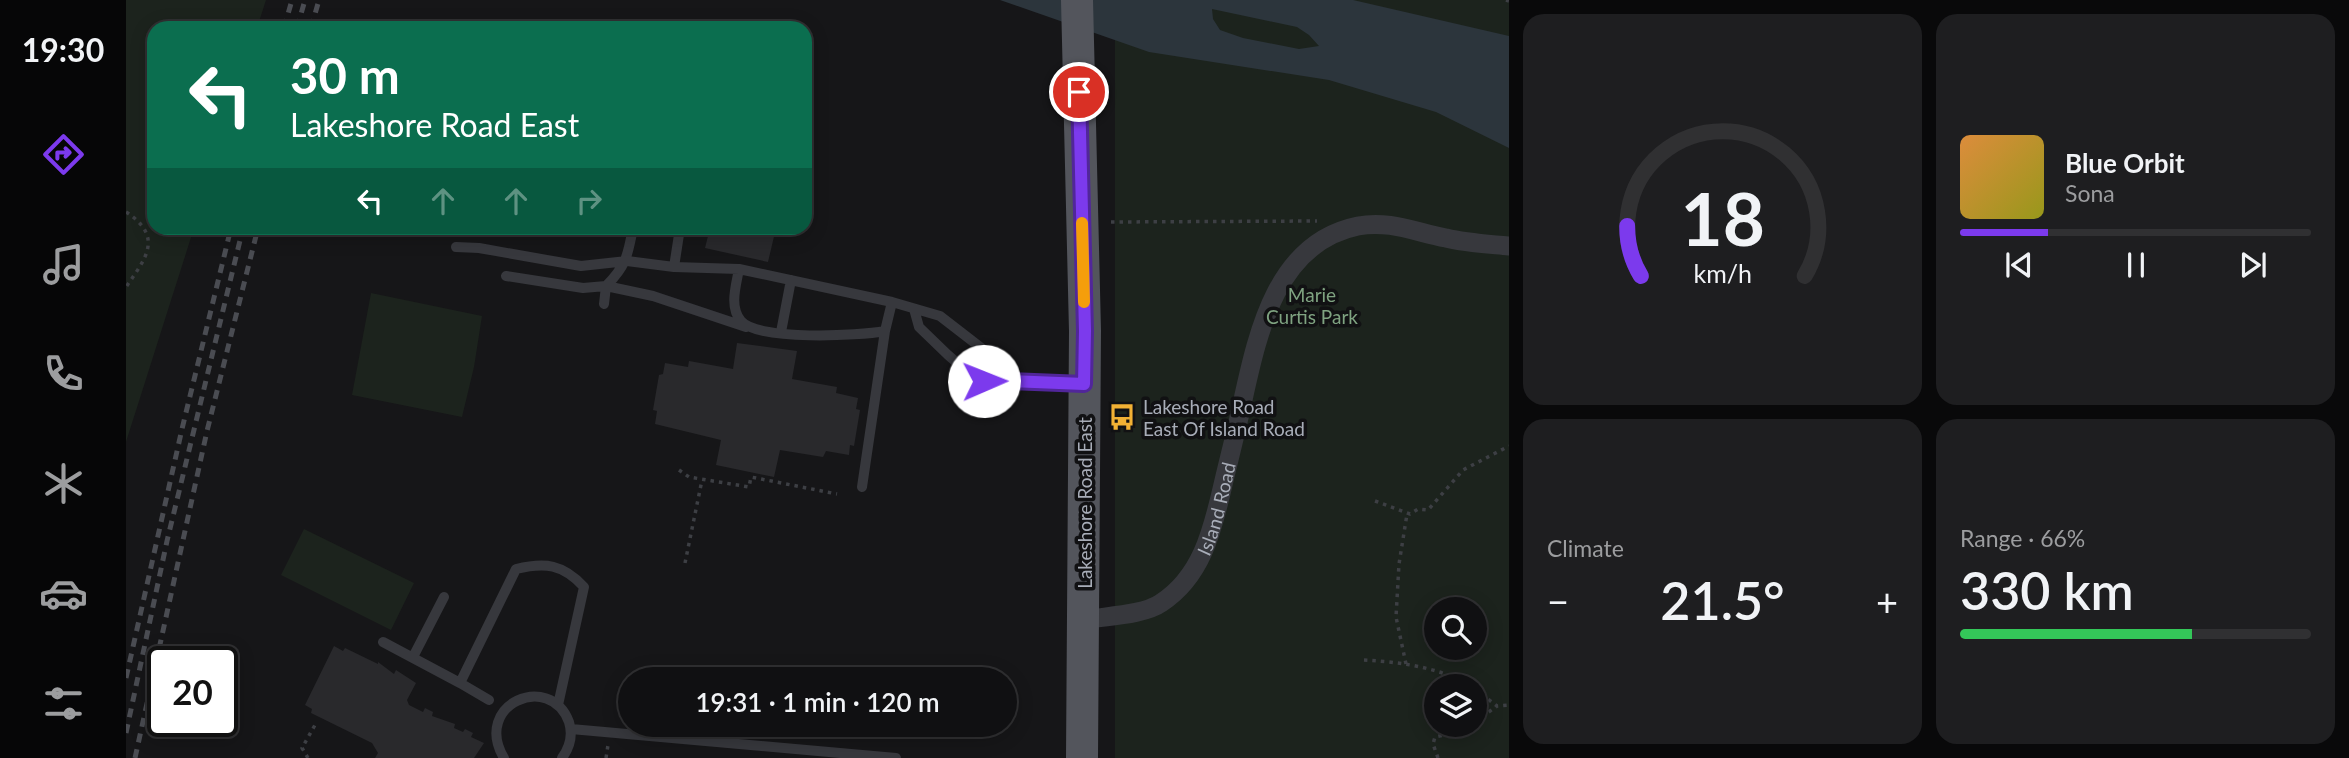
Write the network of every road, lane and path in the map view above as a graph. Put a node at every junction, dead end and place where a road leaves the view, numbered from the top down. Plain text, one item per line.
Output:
1 (1077, 0) edge
2 (126, 212) edge
3 (1111, 222) dead end
4 (1341, 231) junction
5 (631, 235) edge
6 (679, 235) edge
7 (1509, 246) edge
8 (456, 247) dead end
9 (627, 261) junction
10 (674, 267) junction
11 (739, 269) junction
12 (506, 276) dead end
13 (791, 281) junction
14 (606, 286) junction
15 (126, 288) edge
16 (892, 302) junction
17 (604, 304) dead end
18 (914, 309) junction
19 (749, 328) junction
20 (885, 331) junction
21 (781, 332) junction
22 (1011, 381) junction
23 (1084, 384) junction
24 (1509, 446) edge
25 (680, 470) dead end
26 (702, 479) junction
27 (862, 487) dead end
28 (837, 494) dead end
29 (1375, 500) dead end
30 (1407, 513) junction
31 (685, 563) dead end
32 (444, 597) dead end
33 (1084, 620) junction
34 (383, 642) dead end
35 (413, 657) junction
36 (1364, 660) dead end
37 (1406, 664) junction
38 (1443, 674) edge
39 (460, 683) junction
40 (1487, 698) edge
41 (489, 700) dead end
42 (558, 705) junction
43 (1509, 705) edge
44 (1497, 706) junction
45 (1487, 713) edge
46 (315, 725) dead end
47 (571, 729) junction
48 (1435, 737) edge
49 (308, 758) edge
50 (504, 758) edge
51 (562, 758) edge
52 (896, 758) edge
53 (1082, 758) edge
54 (1438, 758) edge

1 - 23 main road, Lakeshore Road East
2 - 15 path
3 - 4 path
4 - 7 street, Island Road
4 - 33 street, Island Road
5 - 9 lane
6 - 10 lane
8 - 9 lane
9 - 10 lane
9 - 14 lane
10 - 11 lane
11 - 13 lane
11 - 19 lane
12 - 14 lane
13 - 16 lane
13 - 21 lane
14 - 17 lane
14 - 19 lane
16 - 18 lane
16 - 20 lane
18 - 22 lane
18 - 22 lane
19 - 21 lane
20 - 21 lane
20 - 27 lane
22 - 23 lane
23 - 33 main road, Lakeshore Road East
24 - 30 path
25 - 26 path
26 - 28 path
26 - 31 path
29 - 30 path
30 - 37 path
32 - 35 lane
33 - 53 main road, Lakeshore Road East
34 - 35 lane
35 - 39 lane
36 - 37 path
37 - 38 path
39 - 41 lane
39 - 42 lane
40 - 44 path
42 - 47 lane
42 - 50 lane
43 - 44 path
44 - 45 path
46 - 49 path
47 - 51 lane
47 - 52 lane
48 - 54 path

